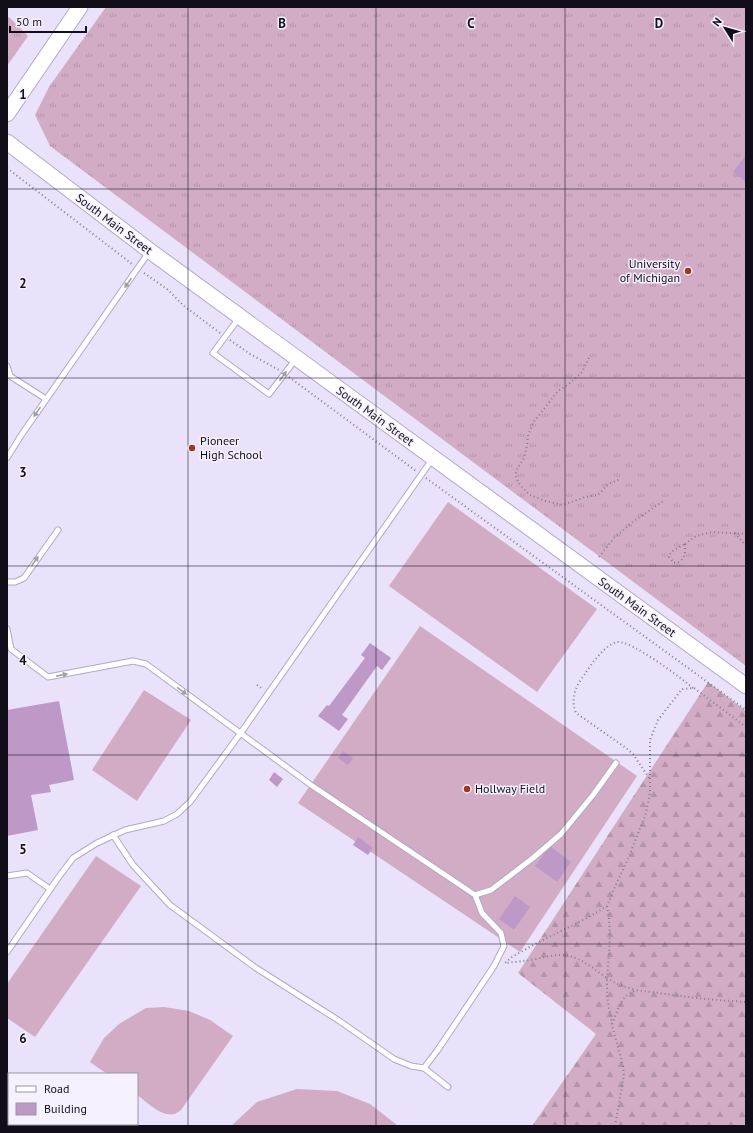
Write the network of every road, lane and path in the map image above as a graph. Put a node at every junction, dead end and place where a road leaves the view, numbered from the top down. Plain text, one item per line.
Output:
1 (80, 7) edge
2 (7, 114) edge
3 (7, 142) edge
4 (7, 168) edge
5 (150, 251) junction
6 (138, 269) junction
7 (239, 317) junction
8 (225, 336) junction
9 (297, 358) junction
10 (589, 358) dead end
11 (7, 366) edge
12 (285, 374) junction
13 (8, 378) edge
14 (46, 399) junction
15 (7, 458) edge
16 (433, 458) junction
17 (415, 470) dead end
18 (621, 479) dead end
19 (432, 481) dead end
20 (665, 500) dead end
21 (58, 530) dead end
22 (734, 533) junction
23 (746, 534) edge
24 (685, 544) junction
25 (746, 546) edge
26 (599, 557) dead end
27 (7, 582) edge
28 (7, 629) edge
29 (257, 685) dead end
30 (746, 686) edge
31 (694, 688) junction
32 (264, 690) dead end
33 (746, 710) edge
34 (746, 727) edge
35 (240, 734) junction
36 (616, 763) dead end
37 (650, 779) junction
38 (113, 836) junction
39 (7, 876) edge
40 (50, 889) junction
41 (474, 895) junction
42 (607, 906) junction
43 (7, 952) edge
44 (606, 978) junction
45 (636, 990) junction
46 (746, 1002) edge
47 (612, 1025) junction
48 (424, 1068) junction
49 (448, 1087) dead end
50 (615, 1126) edge

1 - 2 main road
3 - 5 main road, South Main Street
4 - 6 path
5 - 6 lane
5 - 7 main road, South Main Street
6 - 8 path
6 -> 14 lane
7 - 8 lane
7 - 9 main road, South Main Street
8 - 12 path
8 -> 12 lane
9 - 12 lane
9 - 16 main road, South Main Street
10 - 18 path
11 - 13 lane
12 - 17 path
13 - 14 lane
14 -> 15 lane
16 - 30 main road, South Main Street
16 - 35 lane
19 - 33 path
20 - 26 path
27 -> 21 lane
22 - 23 path
22 - 24 path
22 - 25 path
24 - 24 path
28 -> 35 lane
29 - 32 path
31 - 34 path
31 - 37 path
31 - 37 path
35 - 38 lane
35 - 41 lane
36 - 41 lane
37 - 42 path
38 - 40 lane
38 - 48 lane
39 - 40 lane
40 - 43 lane
41 - 48 lane
42 - 44 path
42 - 44 path
44 - 45 path
44 - 47 path
45 - 46 path
45 - 47 path
47 - 50 path
48 - 49 lane

